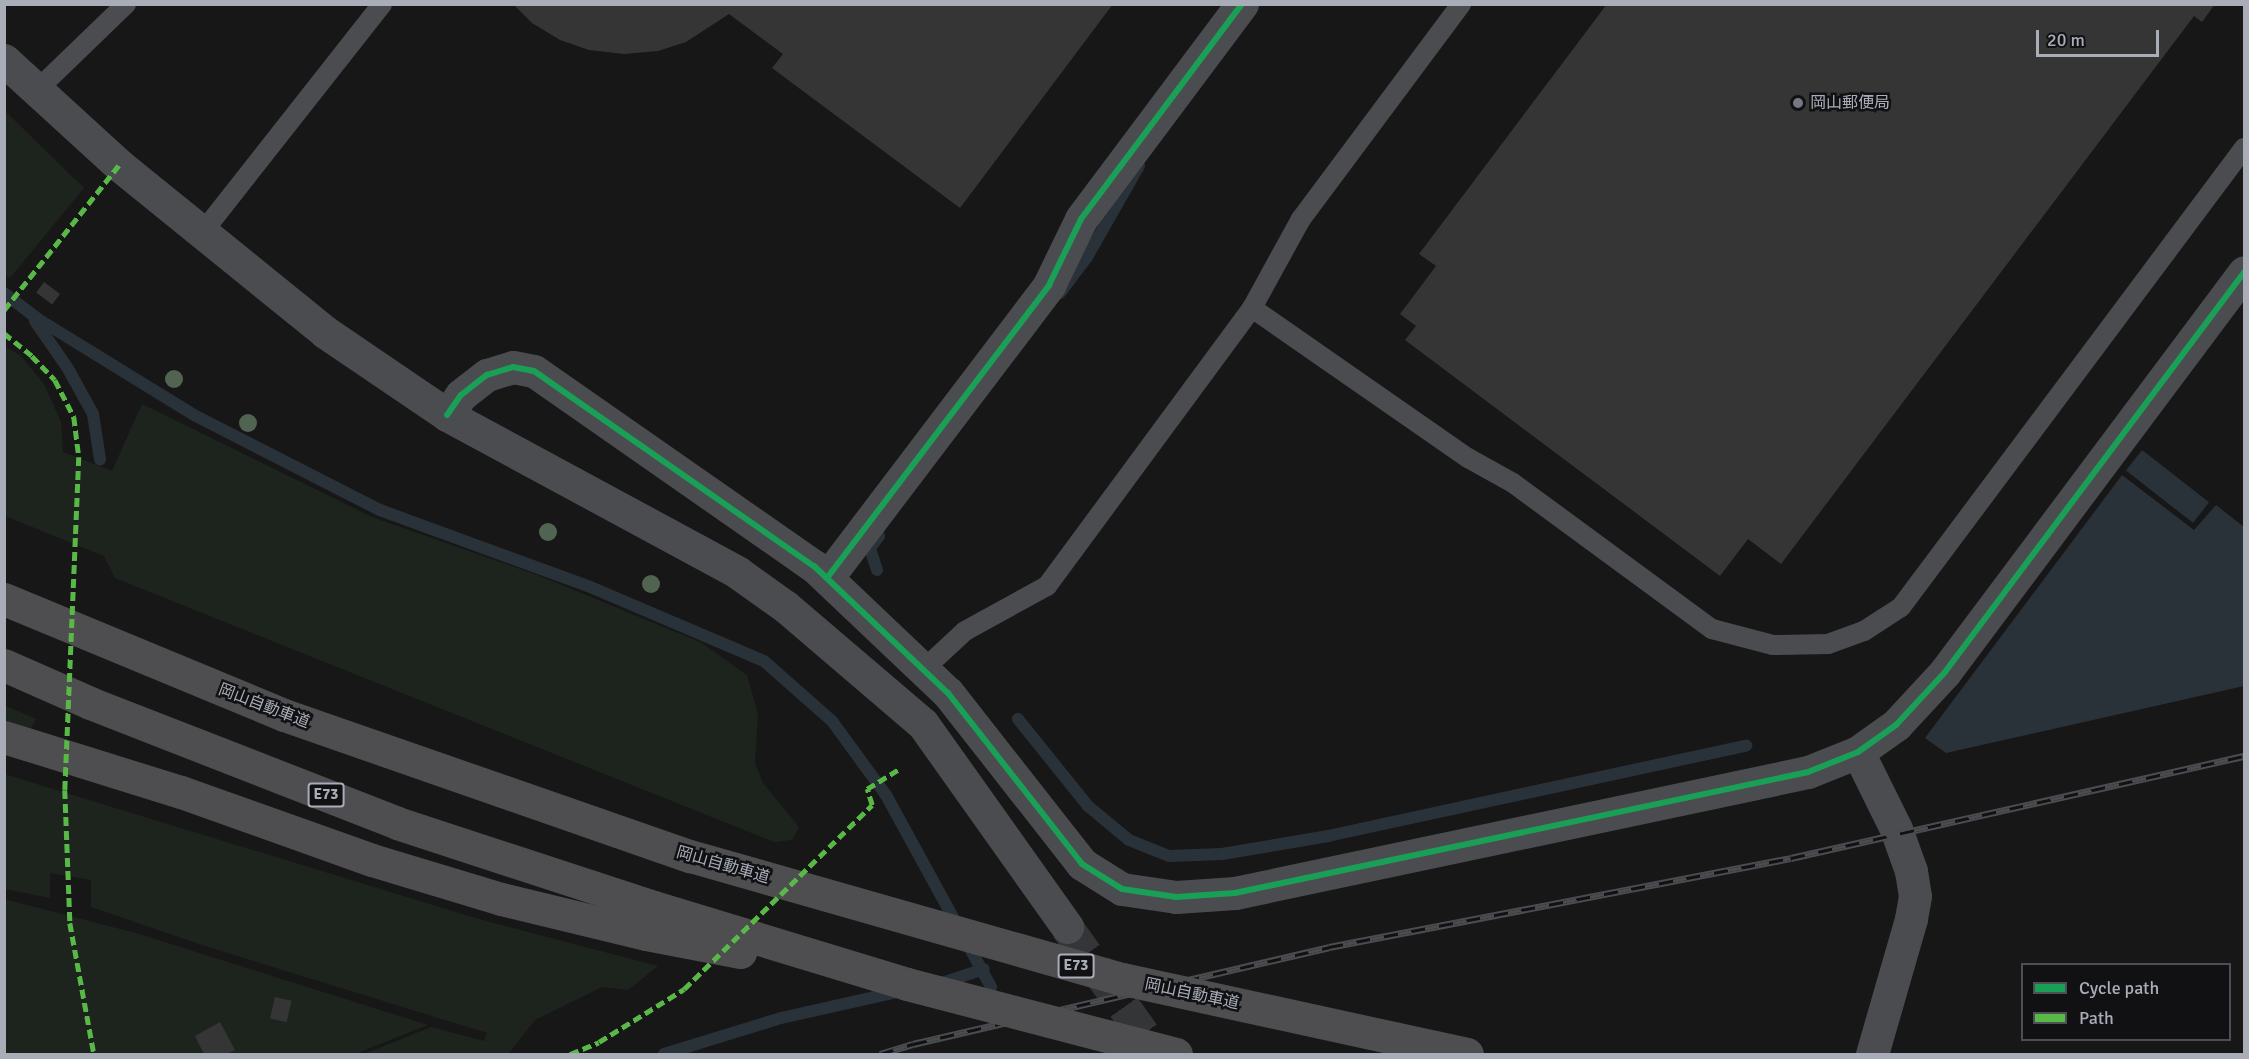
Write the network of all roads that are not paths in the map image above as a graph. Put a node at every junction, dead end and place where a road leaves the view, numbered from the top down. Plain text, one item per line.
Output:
1 (126, 4) edge
2 (382, 4) edge
3 (1242, 4) edge
4 (1461, 4) edge
5 (4, 60) edge
6 (36, 90) junction
7 (2244, 148) edge
8 (202, 233) junction
9 (2244, 272) edge
10 (1252, 308) junction
11 (447, 415) junction
12 (827, 578) junction
13 (4, 589) edge
14 (4, 598) edge
15 (95, 638) junction
16 (4, 665) edge
17 (923, 670) junction
18 (4, 737) edge
19 (1858, 752) junction
20 (650, 921) junction
21 (1067, 927) tunnel mouth
22 (1176, 1054) edge
23 (1467, 1054) edge
24 (1872, 1054) edge

1 - 6 lane
2 - 8 lane
3 - 12 street
4 - 10 lane
5 - 6 street
6 - 8 street
7 - 10 lane
8 - 11 street
9 - 19 street
10 - 17 lane
11 - 12 street
11 - 21 street
12 - 17 street
13 - 15 highway
14 - 15 highway, 岡山自動車道 / E73
15 - 23 highway, 岡山自動車道 / E73, bridge
16 - 20 highway, E73
17 - 19 street
18 - 20 highway
19 - 24 street
20 - 22 highway, bridge

